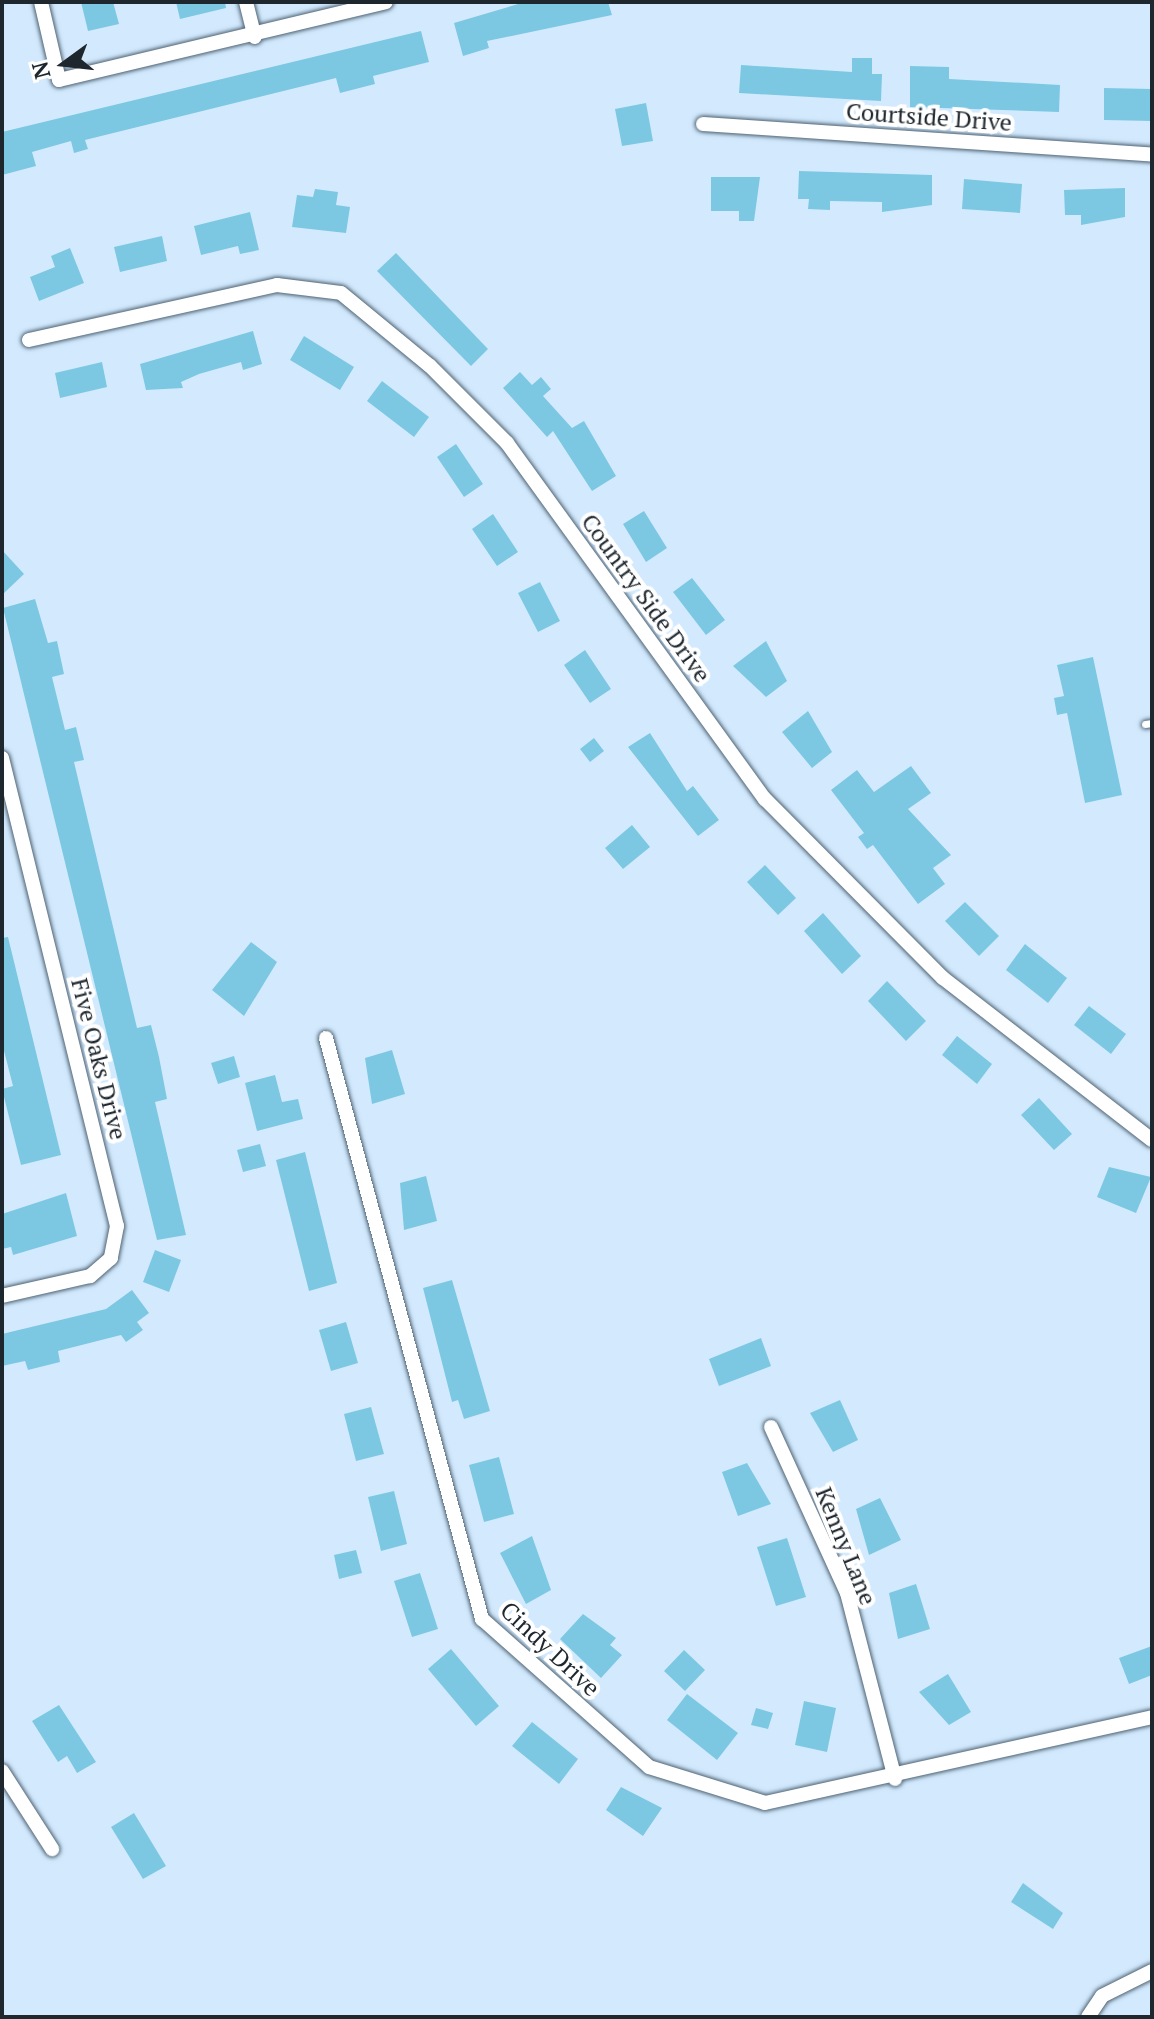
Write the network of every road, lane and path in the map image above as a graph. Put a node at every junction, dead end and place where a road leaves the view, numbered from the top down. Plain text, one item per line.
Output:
1 (41, 2) edge
2 (246, 2) edge
3 (386, 2) edge
4 (255, 37) junction
5 (703, 124) dead end
6 (1152, 155) edge
7 (29, 340) dead end
8 (2, 758) edge
9 (326, 1038) dead end
10 (1152, 1140) edge
11 (2, 1296) edge
12 (771, 1427) dead end
13 (1152, 1717) edge
14 (2, 1771) edge
15 (895, 1779) junction
16 (52, 1849) dead end
17 (1152, 1971) edge
18 (1088, 2017) edge

1 - 4 street
2 - 4 street
3 - 4 street
5 - 6 street, Courtside Drive
7 - 10 street, Country Side Drive
8 - 11 street, Five Oaks Drive
9 - 15 street, Cindy Drive
12 - 15 street, Kenny Lane
13 - 15 street, Cindy Drive
14 - 16 street
17 - 18 street

